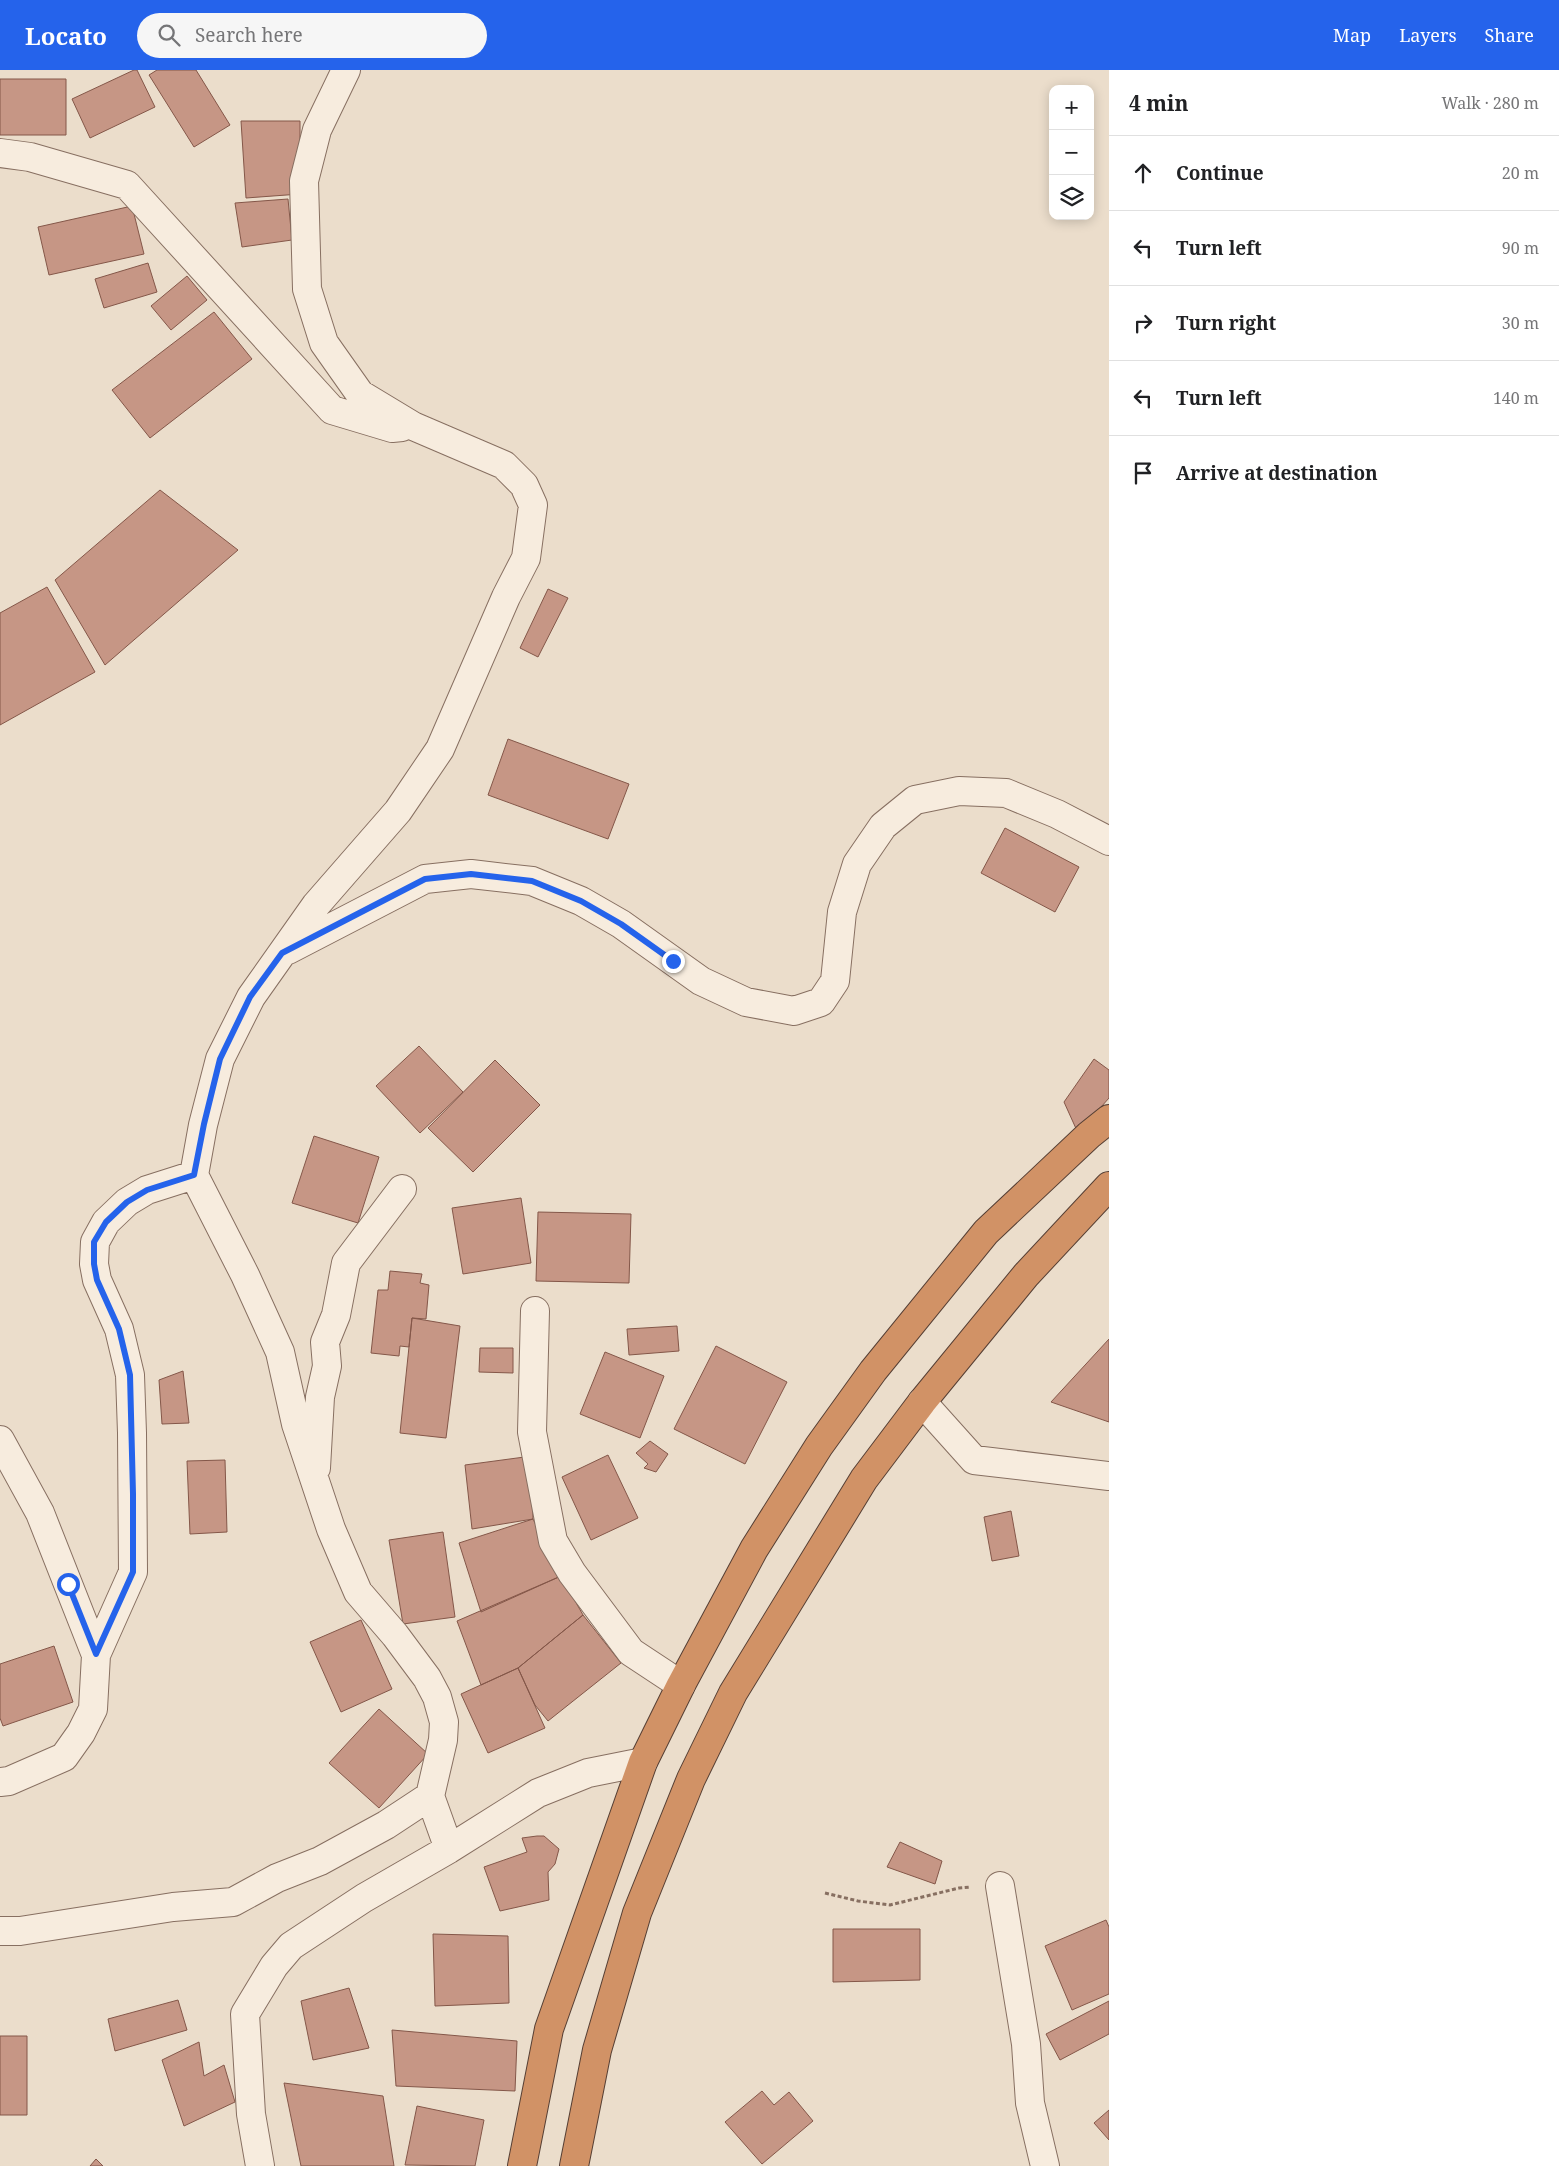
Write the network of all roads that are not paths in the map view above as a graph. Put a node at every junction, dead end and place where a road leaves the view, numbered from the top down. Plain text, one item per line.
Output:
1 (346, 70) edge
2 (0, 154) edge
3 (413, 426) junction
4 (1109, 841) edge
5 (282, 953) junction
6 (1109, 1119) edge
7 (194, 1175) junction
8 (1109, 1186) edge
9 (402, 1190) dead end
10 (535, 1311) dead end
11 (922, 1402) junction
12 (0, 1440) edge
13 (1109, 1476) edge
14 (315, 1480) junction
15 (96, 1654) junction
16 (681, 1685) junction
17 (644, 1762) junction
18 (0, 1782) edge
19 (430, 1796) junction
20 (449, 1849) junction
21 (1000, 1886) road end
22 (0, 1931) edge
23 (260, 2166) edge
24 (522, 2166) edge
25 (574, 2166) edge
26 (1045, 2166) edge

1 - 3 street
2 - 3 street
3 - 5 street
4 - 5 street
5 - 7 street
6 - 16 highway
7 - 14 street
7 - 15 street
8 - 11 highway
9 - 14 street
10 - 16 street
11 - 13 street
11 - 25 highway
12 - 15 street
14 - 19 street
15 - 18 street
16 - 17 highway
17 - 20 street
17 - 24 highway
19 - 20 street
19 - 22 street
20 - 23 street
21 - 26 street

